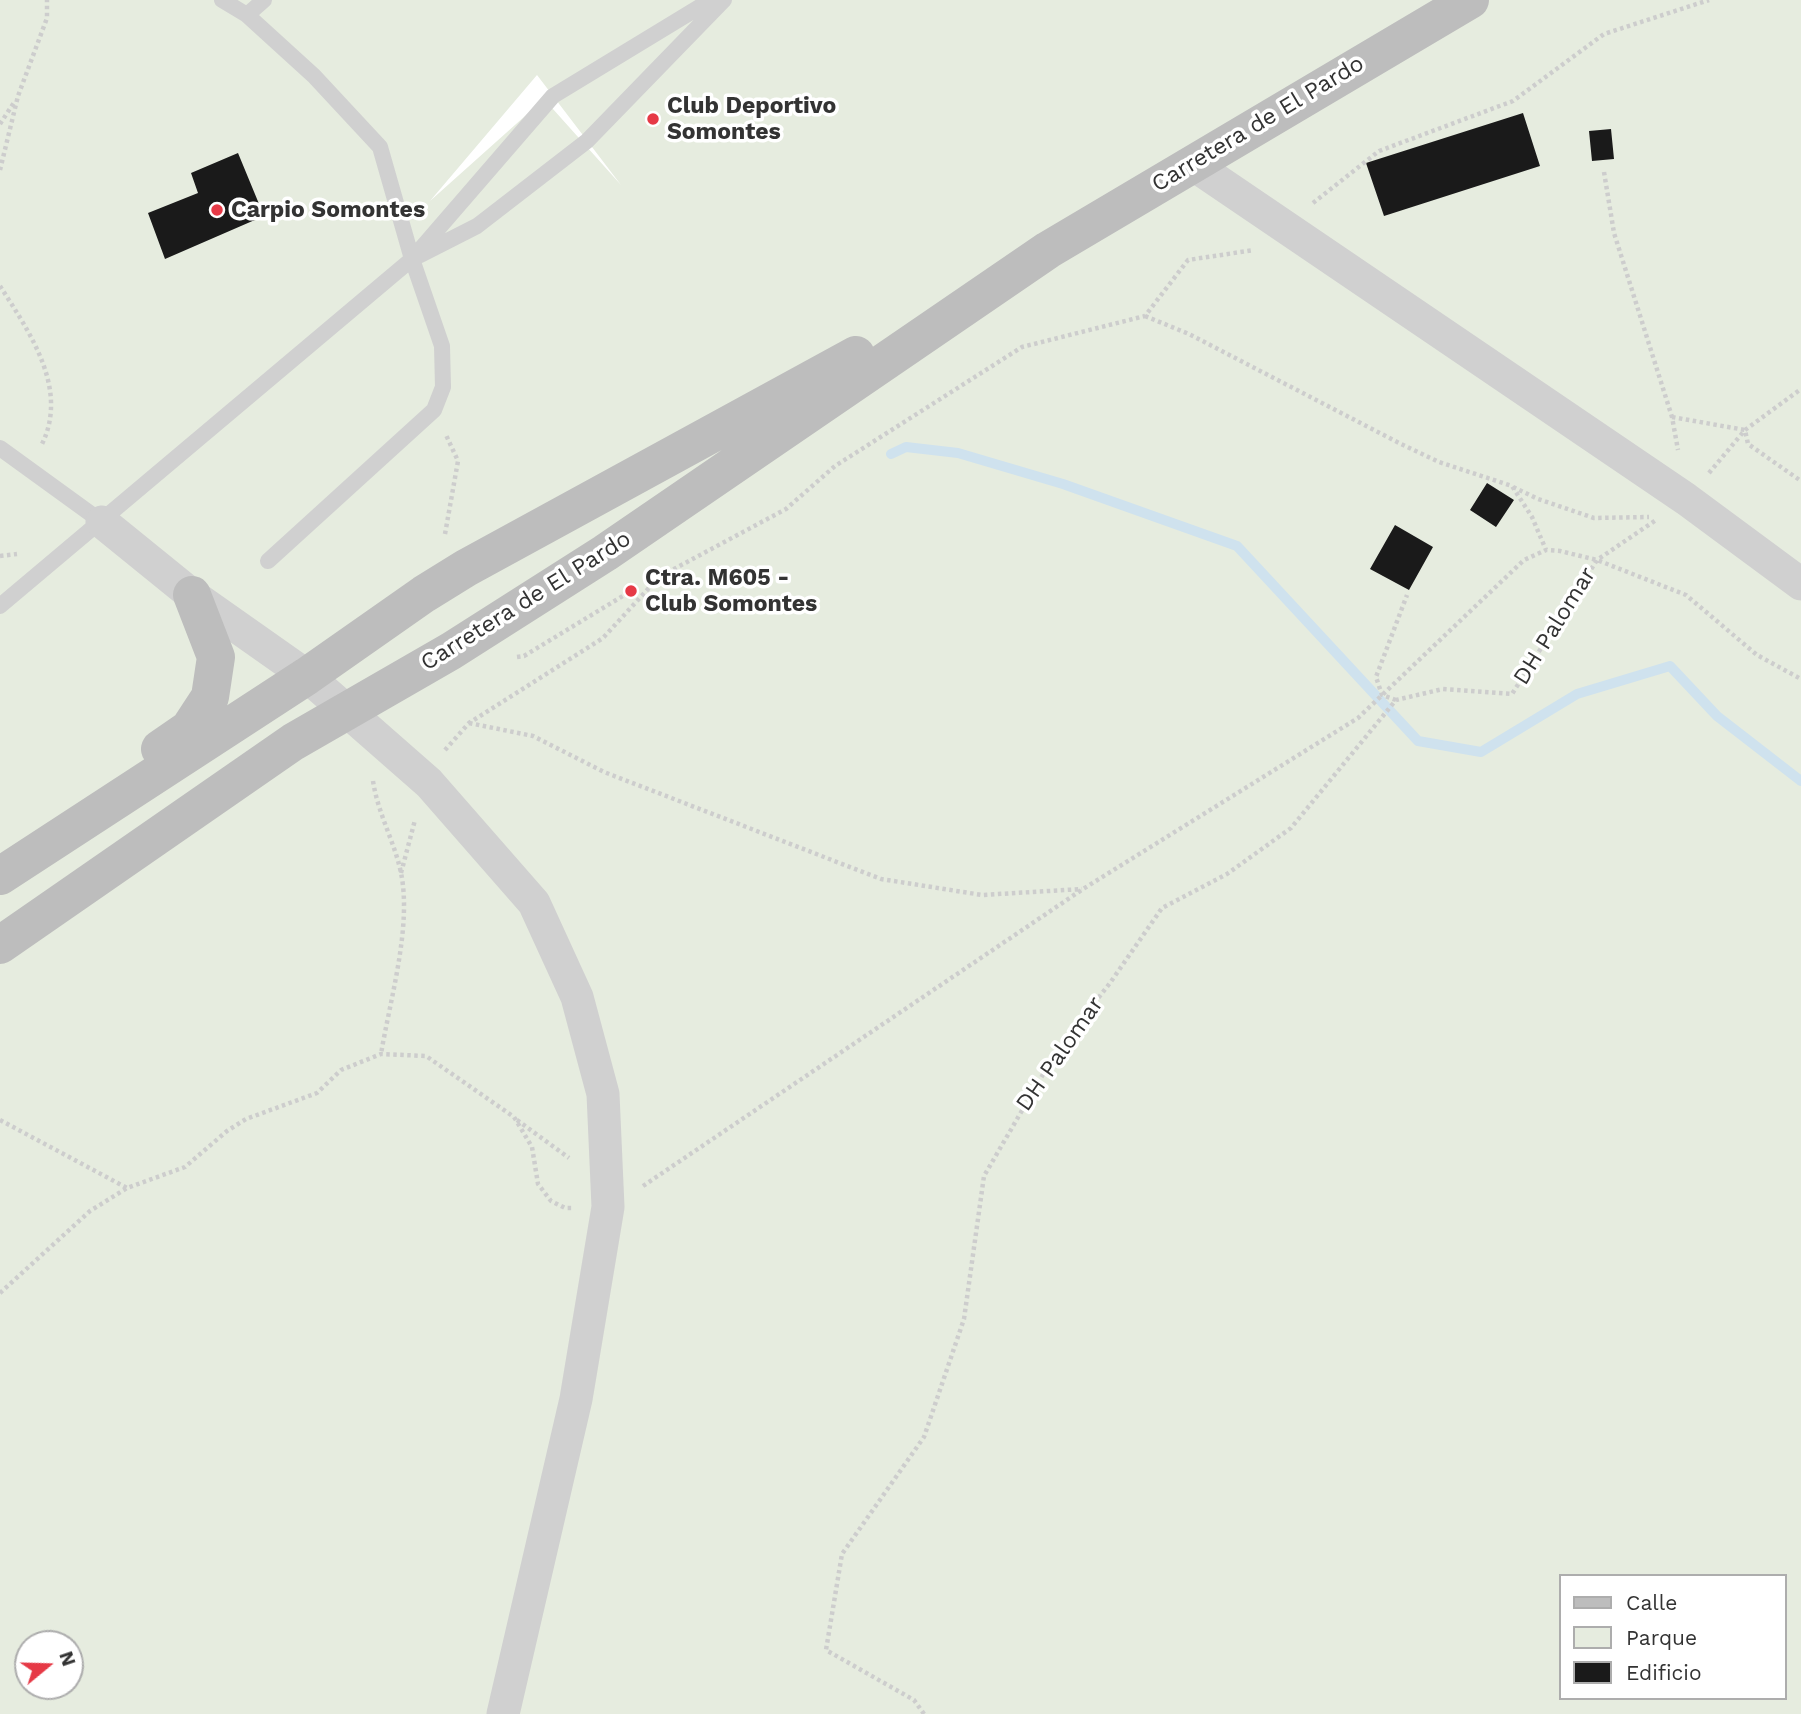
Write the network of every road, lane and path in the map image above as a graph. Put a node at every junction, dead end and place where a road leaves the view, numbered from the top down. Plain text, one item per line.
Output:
1 (47, 0) edge
2 (222, 0) edge
3 (264, 0) edge
4 (711, 0) edge
5 (724, 0) edge
6 (1470, 0) edge
7 (247, 15) junction
8 (18, 96) junction
9 (0, 124) edge
10 (1191, 163) junction
11 (0, 170) edge
12 (1604, 172) dead end
13 (1048, 250) junction
14 (412, 259) junction
15 (0, 286) edge
16 (1145, 316) dead end
17 (1801, 389) edge
18 (435, 410) junction
19 (1672, 417) junction
20 (1745, 430) junction
21 (0, 449) edge
22 (835, 466) dead end
23 (28, 470) junction
24 (1801, 481) edge
25 (1511, 486) junction
26 (1686, 499) junction
27 (102, 522) junction
28 (446, 533) dead end
29 (1546, 550) junction
30 (1597, 560) junction
31 (268, 561) dead end
32 (1801, 584) edge
33 (192, 595) junction
34 (1407, 595) dead end
35 (0, 606) edge
36 (307, 676) junction
37 (1801, 679) edge
38 (1382, 695) junction
39 (1396, 700) junction
40 (348, 711) junction
41 (469, 723) junction
42 (384, 747) junction
43 (429, 783) junction
44 (401, 873) junction
45 (0, 876) edge
46 (1083, 889) junction
47 (0, 927) edge
48 (0, 945) edge
49 (381, 1054) junction
50 (0, 1120) edge
51 (127, 1188) junction
52 (608, 1207) junction
53 (0, 1293) edge
54 (503, 1714) edge
55 (924, 1714) edge

1 - 8 path
2 - 7 lane
3 - 7 lane
4 - 14 lane
5 - 14 lane
6 - 10 street, Carretera de El Pardo
7 - 14 lane
8 - 9 path
8 - 11 path
10 - 13 street, Carretera de El Pardo
10 - 26 street
12 - 19 path
13 - 36 street, Carretera de El Pardo
13 - 40 street, Carretera de El Pardo
14 - 18 lane
14 - 27 lane
15 - 23 path
16 - 25 path
17 - 20 path
18 - 28 path
18 - 31 lane
19 - 20 path
19 - 26 path
20 - 24 path
20 - 26 path
21 - 23 lane
22 - 41 path
23 - 27 lane
25 - 29 path
25 - 30 path
26 - 32 street
27 - 33 street
27 - 35 lane
29 - 30 path
29 - 38 path
30 - 37 path
30 - 39 path, DH Palomar
33 - 36 street
33 - 45 street
34 - 38 path
36 - 40 street
36 - 45 street, Carretera de El Pardo
36 - 47 street
38 - 39 path
38 - 46 path
39 - 55 path, DH Palomar
40 - 42 street
40 - 48 street, Carretera de El Pardo
41 - 43 path
41 - 46 path
42 - 43 street
42 - 44 path
43 - 44 path
43 - 52 street
44 - 49 path
46 - 52 path
49 - 51 path
49 - 52 path
50 - 51 path
51 - 53 path
52 - 54 street

